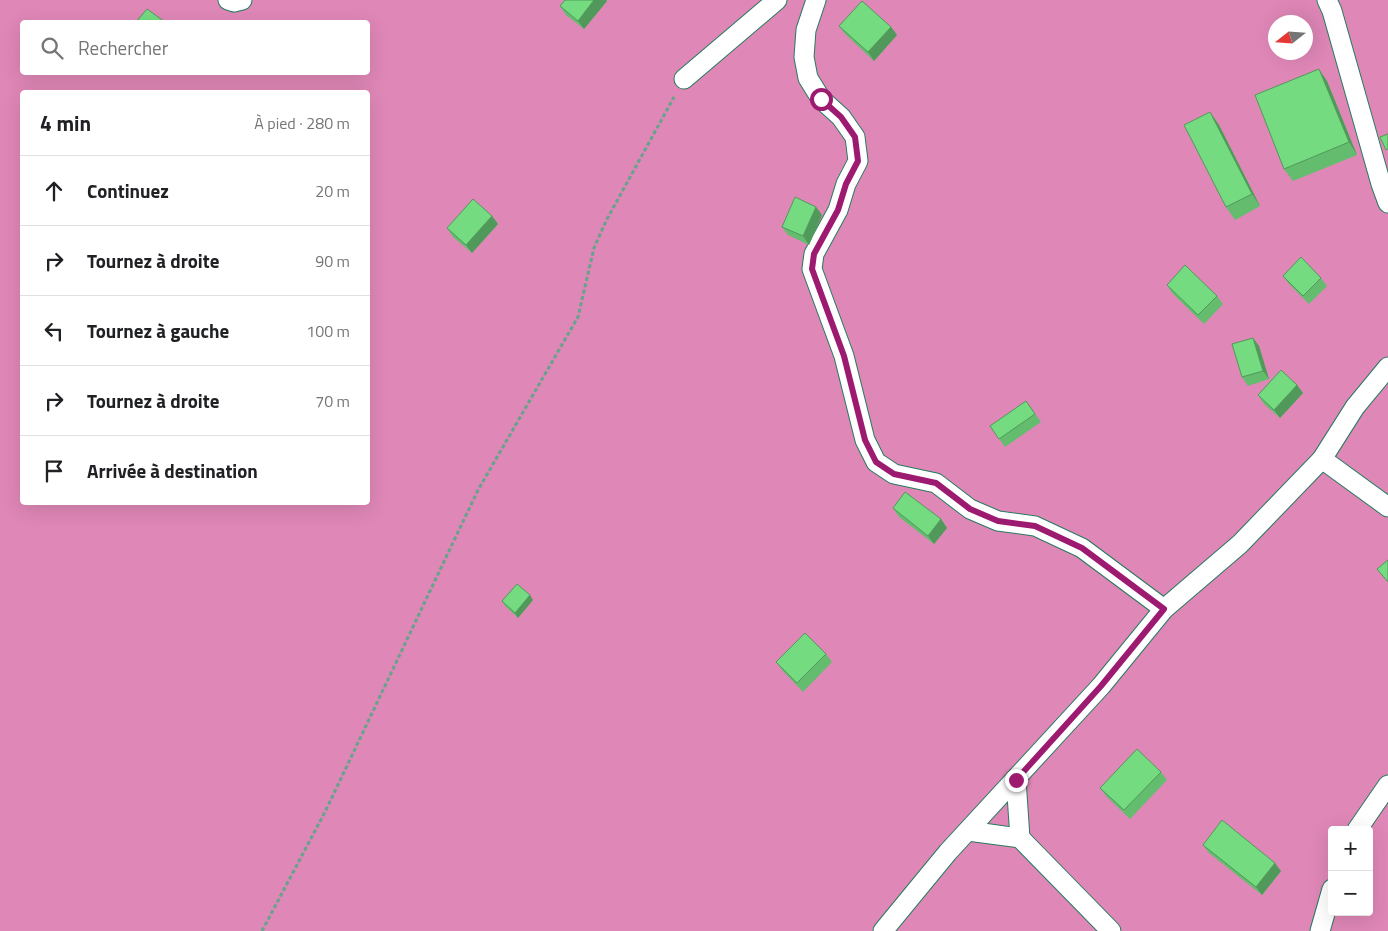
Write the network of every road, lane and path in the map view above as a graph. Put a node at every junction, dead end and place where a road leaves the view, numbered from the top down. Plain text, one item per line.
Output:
1 (228, 0) edge
2 (242, 0) edge
3 (777, 0) edge
4 (816, 0) edge
5 (1327, 0) edge
6 (684, 79) joint
7 (1388, 203) edge
8 (1388, 367) edge
9 (1322, 459) junction
10 (1388, 507) edge
11 (1164, 609) junction
12 (1016, 780) junction
13 (1388, 785) edge
14 (1360, 826) edge
15 (968, 831) junction
16 (1020, 838) junction
17 (1328, 902) edge
18 (262, 931) edge
19 (882, 931) edge
20 (1111, 931) edge
21 (1320, 931) edge

1 - 2 street
3 - 6 street
4 - 11 street
5 - 7 street
6 - 18 path
8 - 9 street
9 - 10 street
9 - 11 street
11 - 12 street
12 - 15 street
12 - 16 street
13 - 14 street
15 - 16 street
15 - 19 street
16 - 20 street
17 - 21 street

